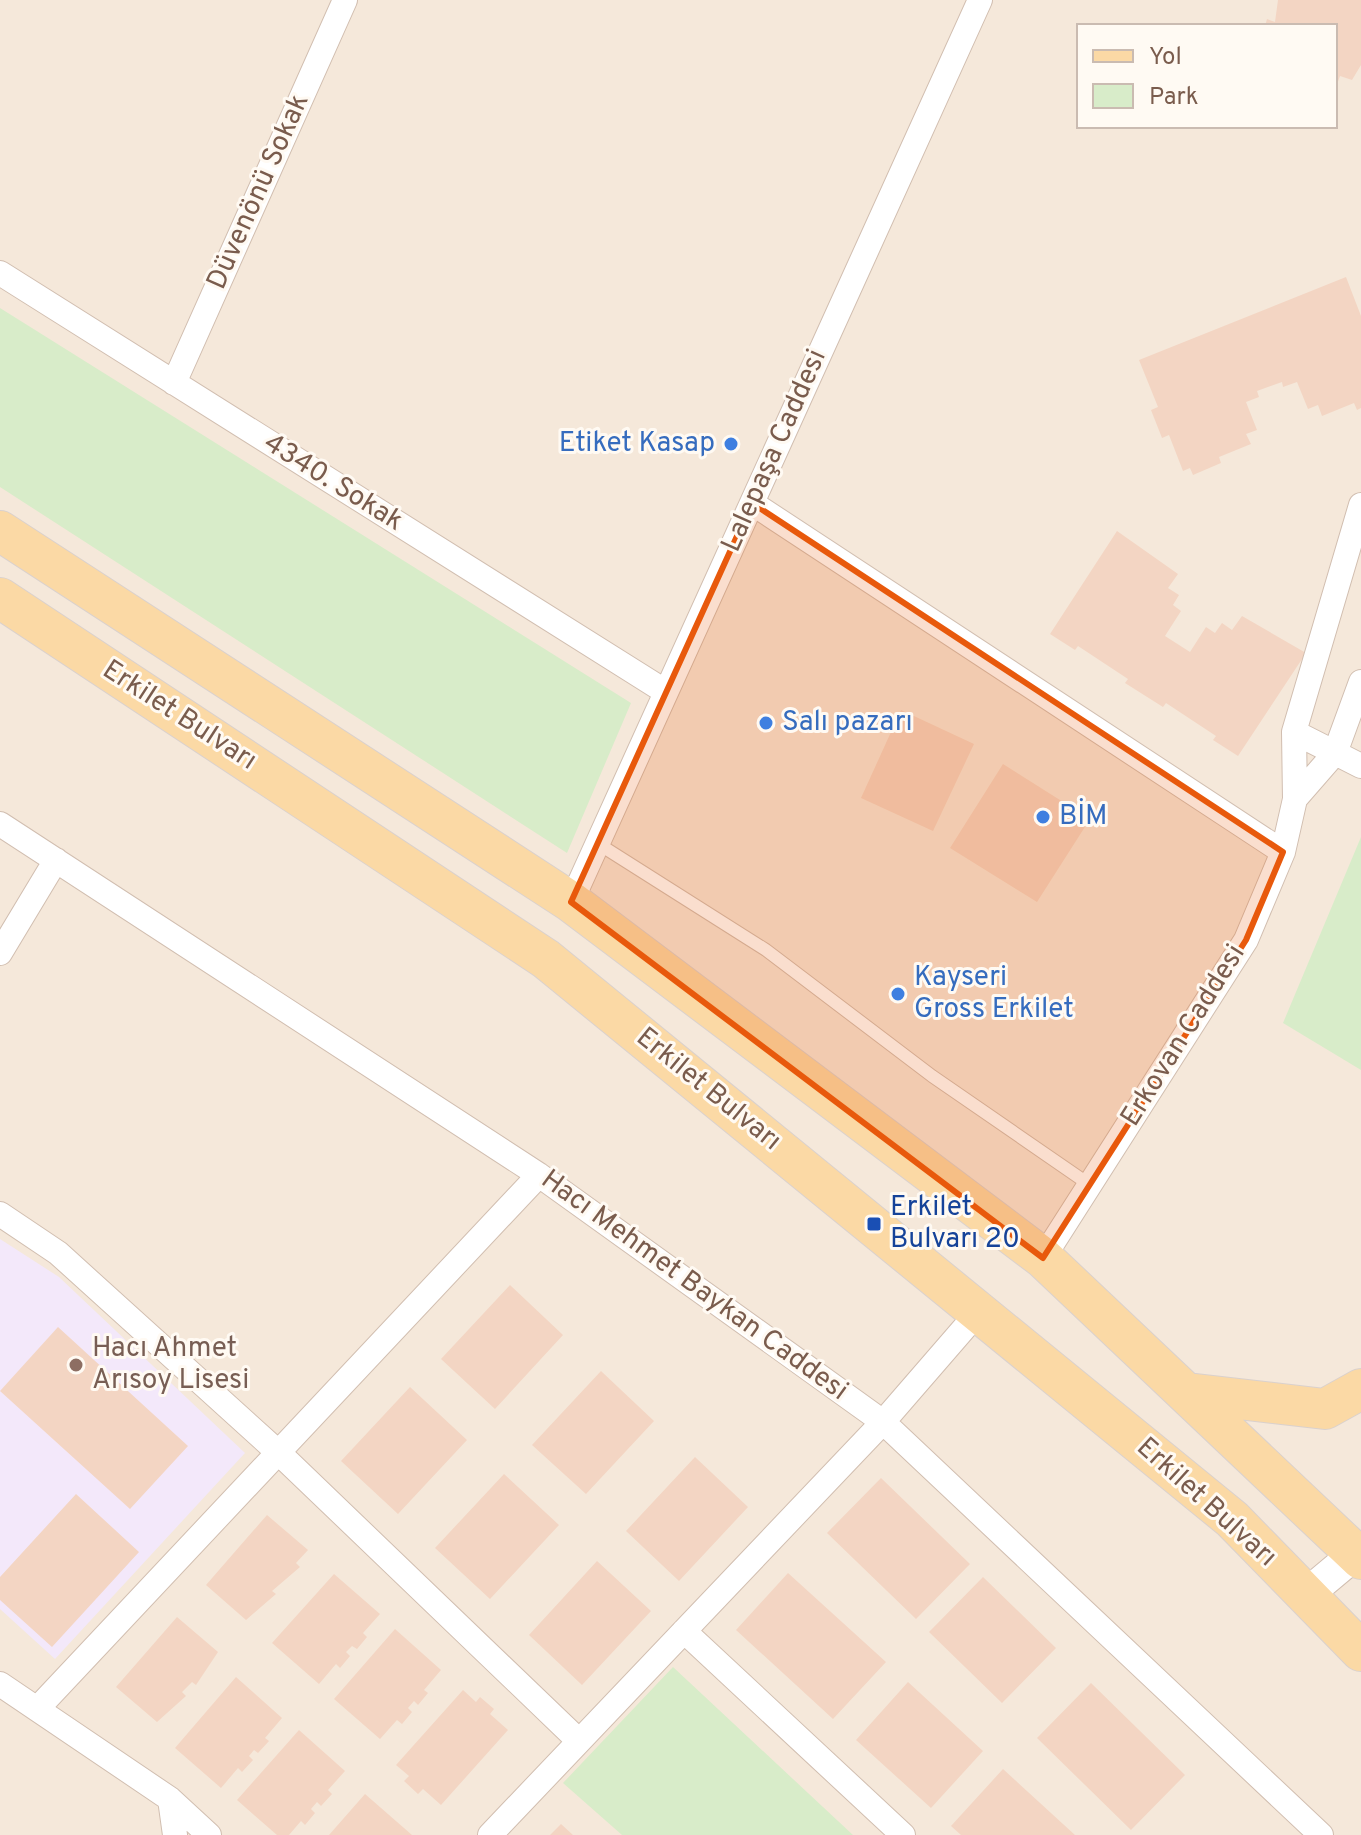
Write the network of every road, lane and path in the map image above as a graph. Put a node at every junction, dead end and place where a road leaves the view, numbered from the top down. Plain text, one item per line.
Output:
1 (345, 0) edge
2 (980, 0) edge
3 (0, 273) edge
4 (174, 383) junction
5 (752, 503) junction
6 (1361, 505) edge
7 (0, 531) edge
8 (0, 598) edge
9 (1361, 682) edge
10 (666, 692) junction
11 (1294, 732) junction
12 (1335, 753) junction
13 (1361, 766) edge
14 (1295, 799) junction
15 (0, 824) edge
16 (597, 843) junction
17 (1283, 852) junction
18 (56, 860) junction
19 (571, 902) junction
20 (0, 953) edge
21 (539, 1175) junction
22 (1090, 1185) junction
23 (0, 1214) edge
24 (1043, 1258) junction
25 (980, 1310) junction
26 (1361, 1389) edge
27 (1187, 1393) junction
28 (883, 1422) junction
29 (280, 1454) junction
30 (1360, 1554) edge
31 (1306, 1595) junction
32 (684, 1631) junction
33 (1355, 1633) edge
34 (0, 1684) edge
35 (37, 1709) junction
36 (579, 1741) junction
37 (170, 1799) junction
38 (175, 1835) edge
39 (209, 1835) edge
40 (490, 1835) edge
41 (903, 1835) edge
42 (1321, 1835) edge

1 - 4 street, Düvenönü Sokak
2 - 5 street, Lalepaşa Caddesi
3 - 4 street, 4340. Sokak
4 - 10 street, 4340. Sokak
5 - 10 street, Lalepaşa Caddesi
5 - 17 street
6 - 11 street, Erkovan Caddesi
7 - 19 main road, Erkilet Bulvarı
8 - 25 main road, Erkilet Bulvarı
9 - 12 street, Erkovan Caddesi
10 - 16 street, Lalepaşa Caddesi
11 - 12 street
11 - 14 street, Erkovan Caddesi
12 - 13 street
12 - 14 street, Erkovan Caddesi
14 - 17 street, Erkovan Caddesi
15 - 18 street, Hacı Mehmet Baykan Caddesi
16 - 19 street, Lalepaşa Caddesi
16 - 22 lane
17 - 22 street, Erkovan Caddesi
18 - 20 street
18 - 21 street, Hacı Mehmet Baykan Caddesi
19 - 24 main road, Erkilet Bulvarı
21 - 28 street, Hacı Mehmet Baykan Caddesi
21 - 29 street
22 - 24 street, Erkovan Caddesi
23 - 29 street
24 - 27 main road, Erkilet Bulvarı
25 - 28 street
25 - 31 main road, Erkilet Bulvarı
26 - 27 main road
27 - 30 main road, Erkilet Bulvarı
28 - 32 street
28 - 42 street, Hacı Mehmet Baykan Caddesi
29 - 35 street
29 - 36 street
30 - 31 street
31 - 33 main road, Erkilet Bulvarı
32 - 36 street
32 - 41 street
34 - 35 street
35 - 37 street
36 - 40 street
37 - 38 street
37 - 39 street

